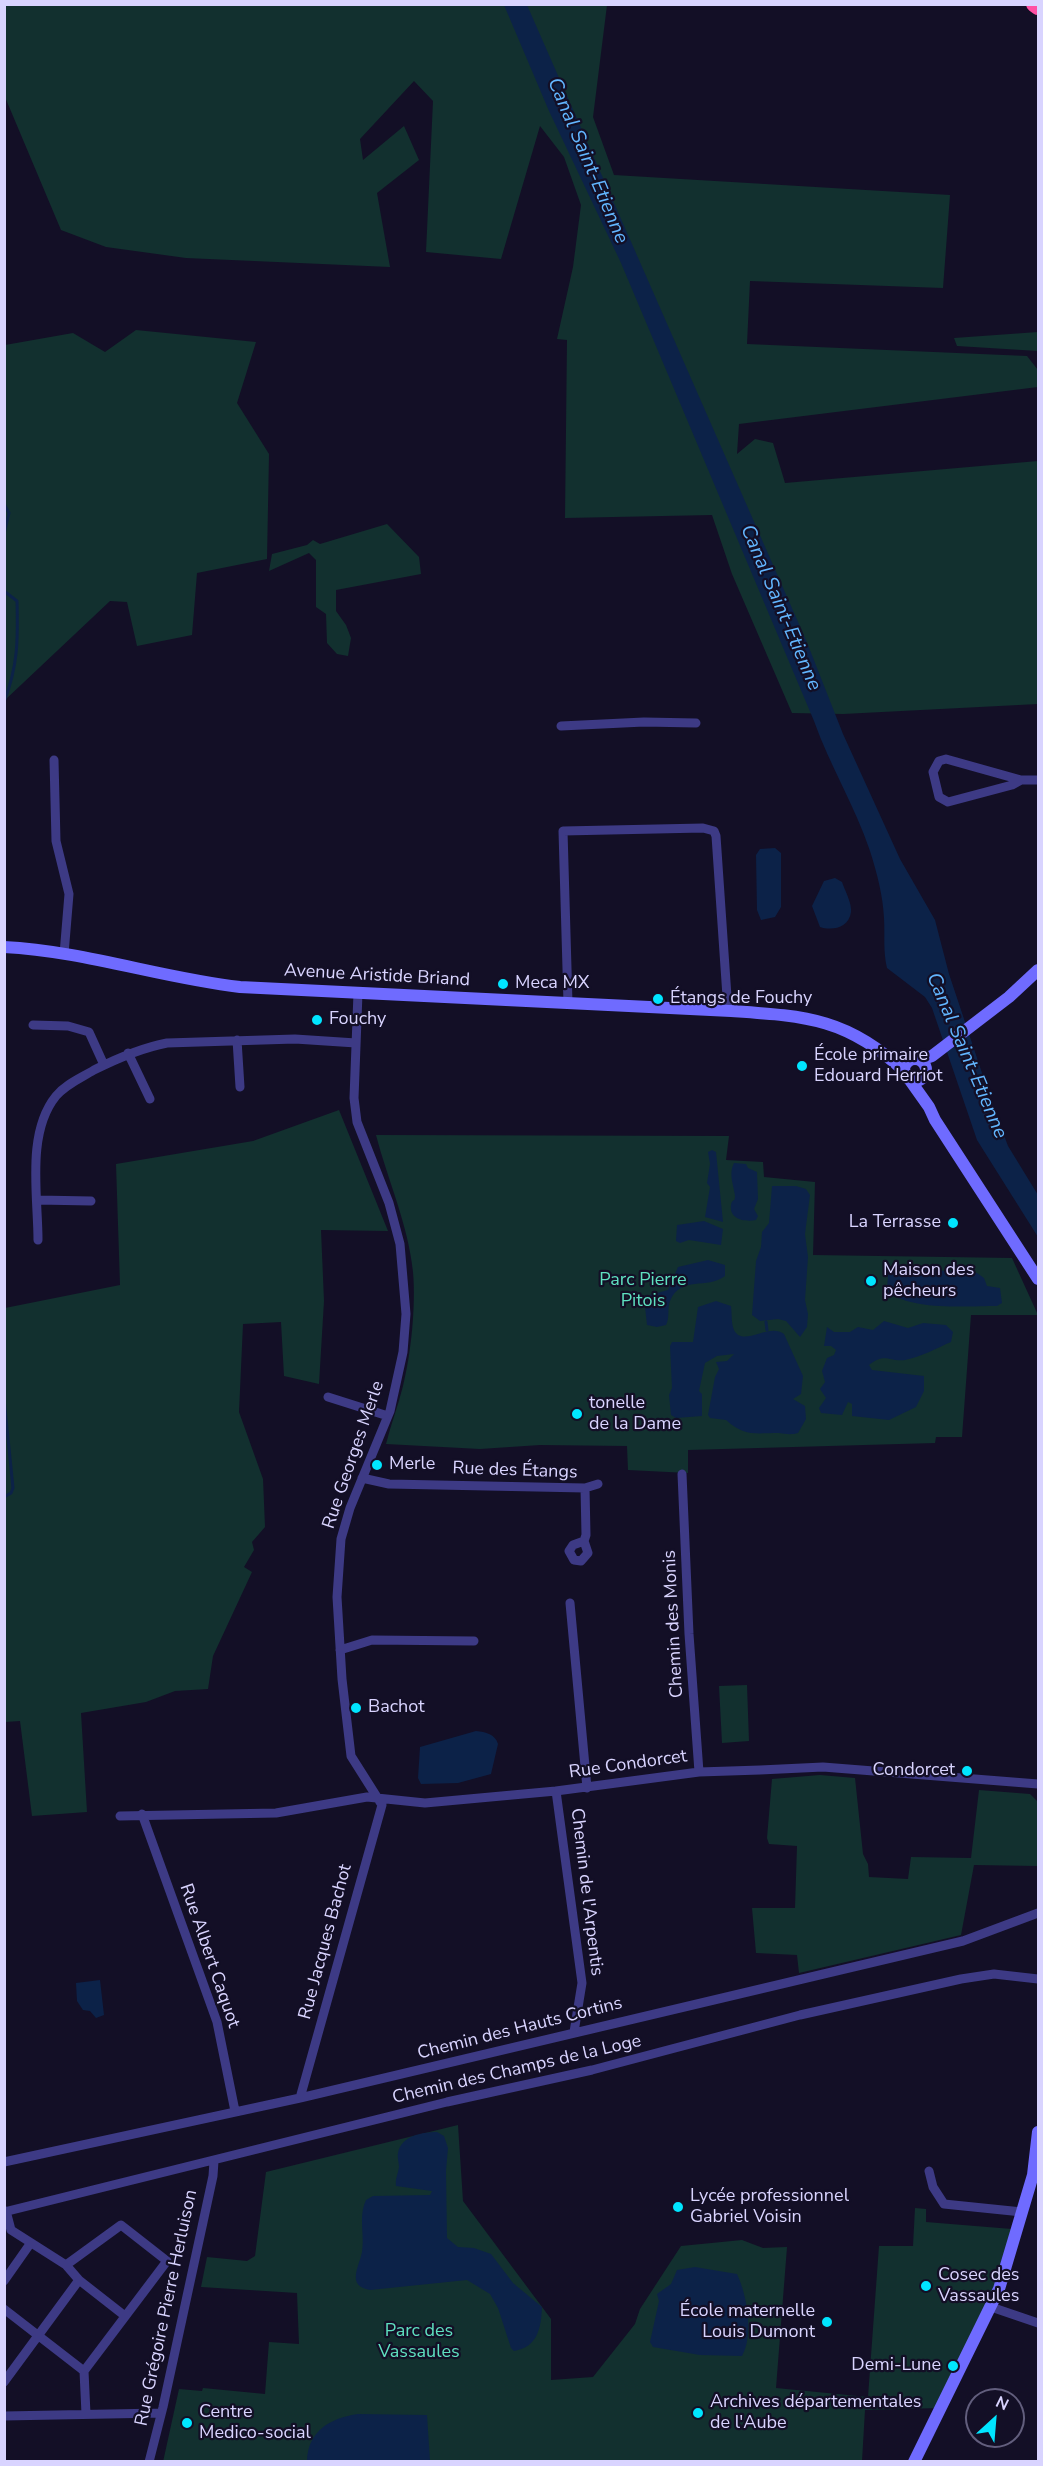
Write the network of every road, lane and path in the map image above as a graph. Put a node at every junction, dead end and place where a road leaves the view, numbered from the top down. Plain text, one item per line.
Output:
1 (1034, 4) edge
2 (1038, 7) edge
3 (696, 723) dead end
4 (561, 726) dead end
5 (54, 760) dead end
6 (1021, 780) junction
7 (1038, 780) edge
8 (4, 947) edge
9 (64, 954) junction
10 (1038, 970) edge
11 (358, 993) junction
12 (568, 1003) junction
13 (728, 1011) junction
14 (33, 1025) dead end
15 (237, 1040) junction
16 (356, 1043) junction
17 (128, 1053) junction
18 (104, 1065) junction
19 (920, 1065) junction
20 (240, 1087) dead end
21 (150, 1099) dead end
22 (929, 1107) junction
23 (38, 1200) junction
24 (92, 1201) dead end
25 (38, 1240) dead end
26 (1038, 1279) edge
27 (328, 1397) dead end
28 (387, 1416) junction
29 (682, 1474) dead end
30 (362, 1478) junction
31 (598, 1484) dead end
32 (585, 1488) junction
33 (585, 1538) dead end
34 (570, 1603) dead end
35 (474, 1641) dead end
36 (340, 1650) junction
37 (699, 1772) junction
38 (1038, 1784) edge
39 (587, 1788) junction
40 (556, 1791) junction
41 (378, 1797) junction
42 (142, 1814) junction
43 (120, 1816) dead end
44 (1038, 1913) edge
45 (1038, 1979) edge
46 (574, 2032) junction
47 (300, 2098) junction
48 (235, 2111) junction
49 (1038, 2132) edge
50 (214, 2161) junction
51 (4, 2162) edge
52 (929, 2171) dead end
53 (5, 2212) edge
54 (1022, 2212) junction
55 (30, 2244) junction
56 (66, 2265) junction
57 (79, 2280) junction
58 (4, 2281) edge
59 (991, 2307) junction
60 (4, 2309) edge
61 (125, 2316) junction
62 (1038, 2324) edge
63 (39, 2337) junction
64 (84, 2371) junction
65 (4, 2382) edge
66 (86, 2414) junction
67 (161, 2414) junction
68 (4, 2416) edge
69 (149, 2462) edge
70 (915, 2462) edge

1 - 2 highway
3 - 4 street
5 - 9 street
6 - 6 street
6 - 7 street
8 - 9 street, Avenue Aristide Briand
9 - 11 street, Avenue Aristide Briand
10 - 19 street
11 - 12 street, Avenue Aristide Briand
11 - 16 street, Rue Georges Merle
12 - 13 street, Avenue Aristide Briand
12 - 13 street
13 - 19 street, Avenue Aristide Briand
14 - 18 street
15 - 16 street
15 - 17 street
15 - 20 street
16 - 28 street, Rue Georges Merle
17 - 18 street
17 - 21 street
18 - 23 street
19 - 22 street
19 - 22 street
22 - 26 street
23 - 24 street
23 - 25 street
27 - 28 street
28 - 30 street, Rue Georges Merle
29 - 37 street, Chemin des Monis
30 - 32 street, Rue des Étangs
30 - 36 street, Rue Georges Merle
31 - 32 street
32 - 33 street, Rue des Étangs
34 - 39 street
35 - 36 street
36 - 41 street
37 - 38 street, Rue Condorcet
37 - 39 street, Rue Condorcet
39 - 40 street, Rue Condorcet
40 - 41 street, Rue Condorcet
40 - 46 street, Chemin de l'Arpentis
41 - 42 street
41 - 47 street, Rue Jacques Bachot
42 - 43 street
42 - 48 street, Rue Albert Caquot
44 - 46 street, Chemin des Hauts Cortins
45 - 50 street, Chemin des Champs de la Loge
46 - 47 street, Chemin des Hauts Cortins
47 - 48 street, Chemin des Hauts Cortins
48 - 51 street, Chemin des Hauts Cortins
49 - 54 street
50 - 53 street, Chemin des Champs de la Loge
50 - 67 street, Rue Grégoire Pierre Herluison
52 - 54 street
53 - 55 street
54 - 59 street
55 - 56 street
55 - 58 street
56 - 57 street
56 - 61 street
57 - 61 street
57 - 63 street
59 - 62 street
59 - 70 street
60 - 63 street
61 - 64 street
63 - 64 street
63 - 65 street
64 - 66 street
66 - 67 street
66 - 68 street
67 - 69 street, Rue Grégoire Pierre Herluison

